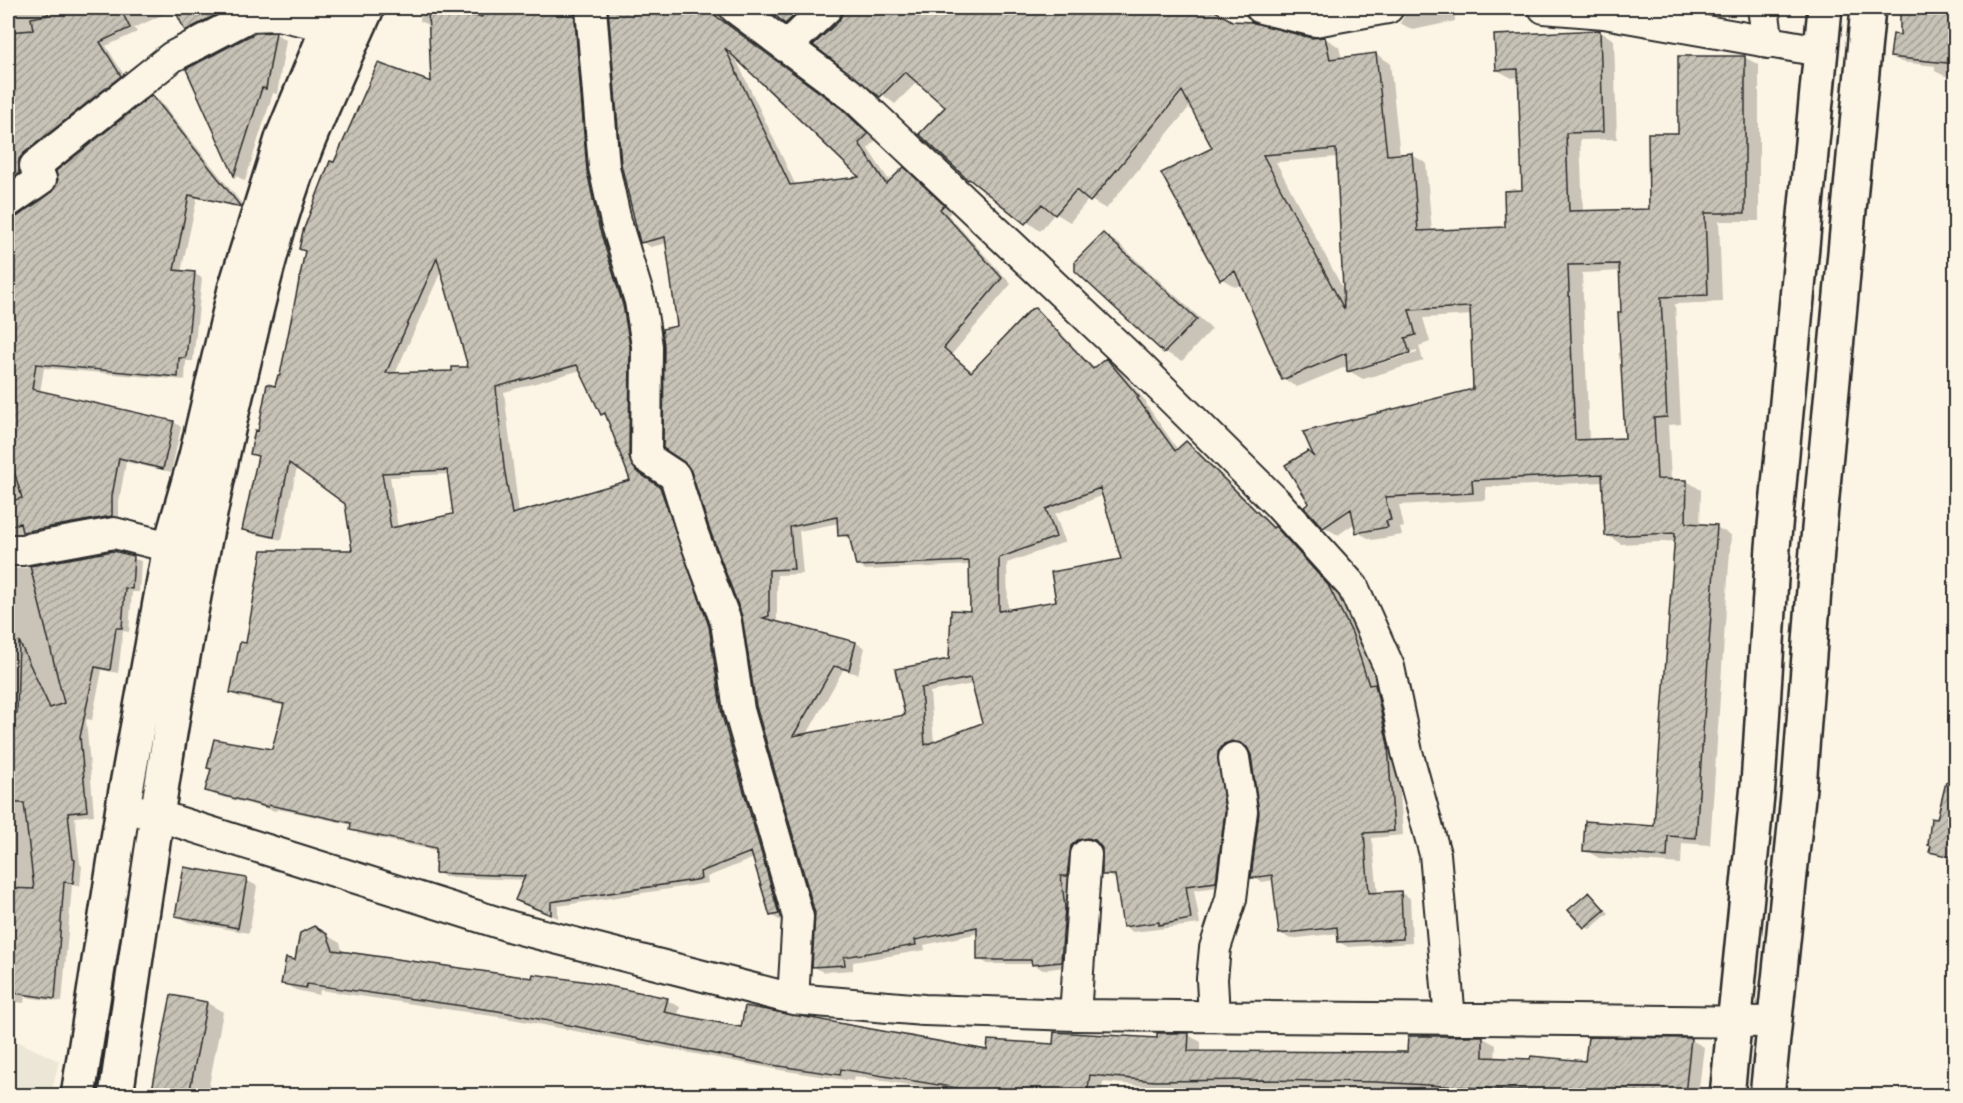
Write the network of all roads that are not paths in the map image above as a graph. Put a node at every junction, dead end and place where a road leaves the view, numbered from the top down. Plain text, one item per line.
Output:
1 (367, 8) edge
2 (591, 8) edge
3 (735, 8) edge
4 (827, 8) edge
5 (1261, 8) edge
6 (1388, 8) edge
7 (1544, 8) edge
8 (1763, 8) edge
9 (1824, 8) edge
10 (1868, 8) edge
11 (1600, 10) edge
12 (332, 17) edge
13 (1768, 43) junction
14 (786, 47) junction
15 (1820, 51) junction
16 (8, 201) edge
17 (170, 547) junction
18 (8, 550) edge
19 (1234, 758) dead end
20 (123, 807) junction
21 (156, 815) junction
22 (1086, 855) dead end
23 (793, 999) junction
24 (1075, 1015) junction
25 (1214, 1016) junction
26 (1450, 1018) junction
27 (1734, 1022) junction
28 (1773, 1022) junction
29 (78, 1095) edge
30 (116, 1095) edge
31 (1727, 1095) edge
32 (1767, 1095) edge

1 - 21 main road
2 - 23 street
3 - 14 street
4 - 14 street
5 - 6 street
7 - 11 street
8 - 13 street
9 - 15 main road
10 - 28 main road
11 - 13 street
12 - 16 street
12 - 17 main road
13 - 15 street
14 - 26 street
15 - 27 main road
17 - 18 street
17 - 20 main road
19 - 25 street
20 - 21 street
20 - 29 main road
21 - 23 street
21 - 30 main road
22 - 24 street
23 - 24 street
24 - 25 street
25 - 26 street
26 - 27 street
27 - 28 street
27 - 31 main road
28 - 32 main road

